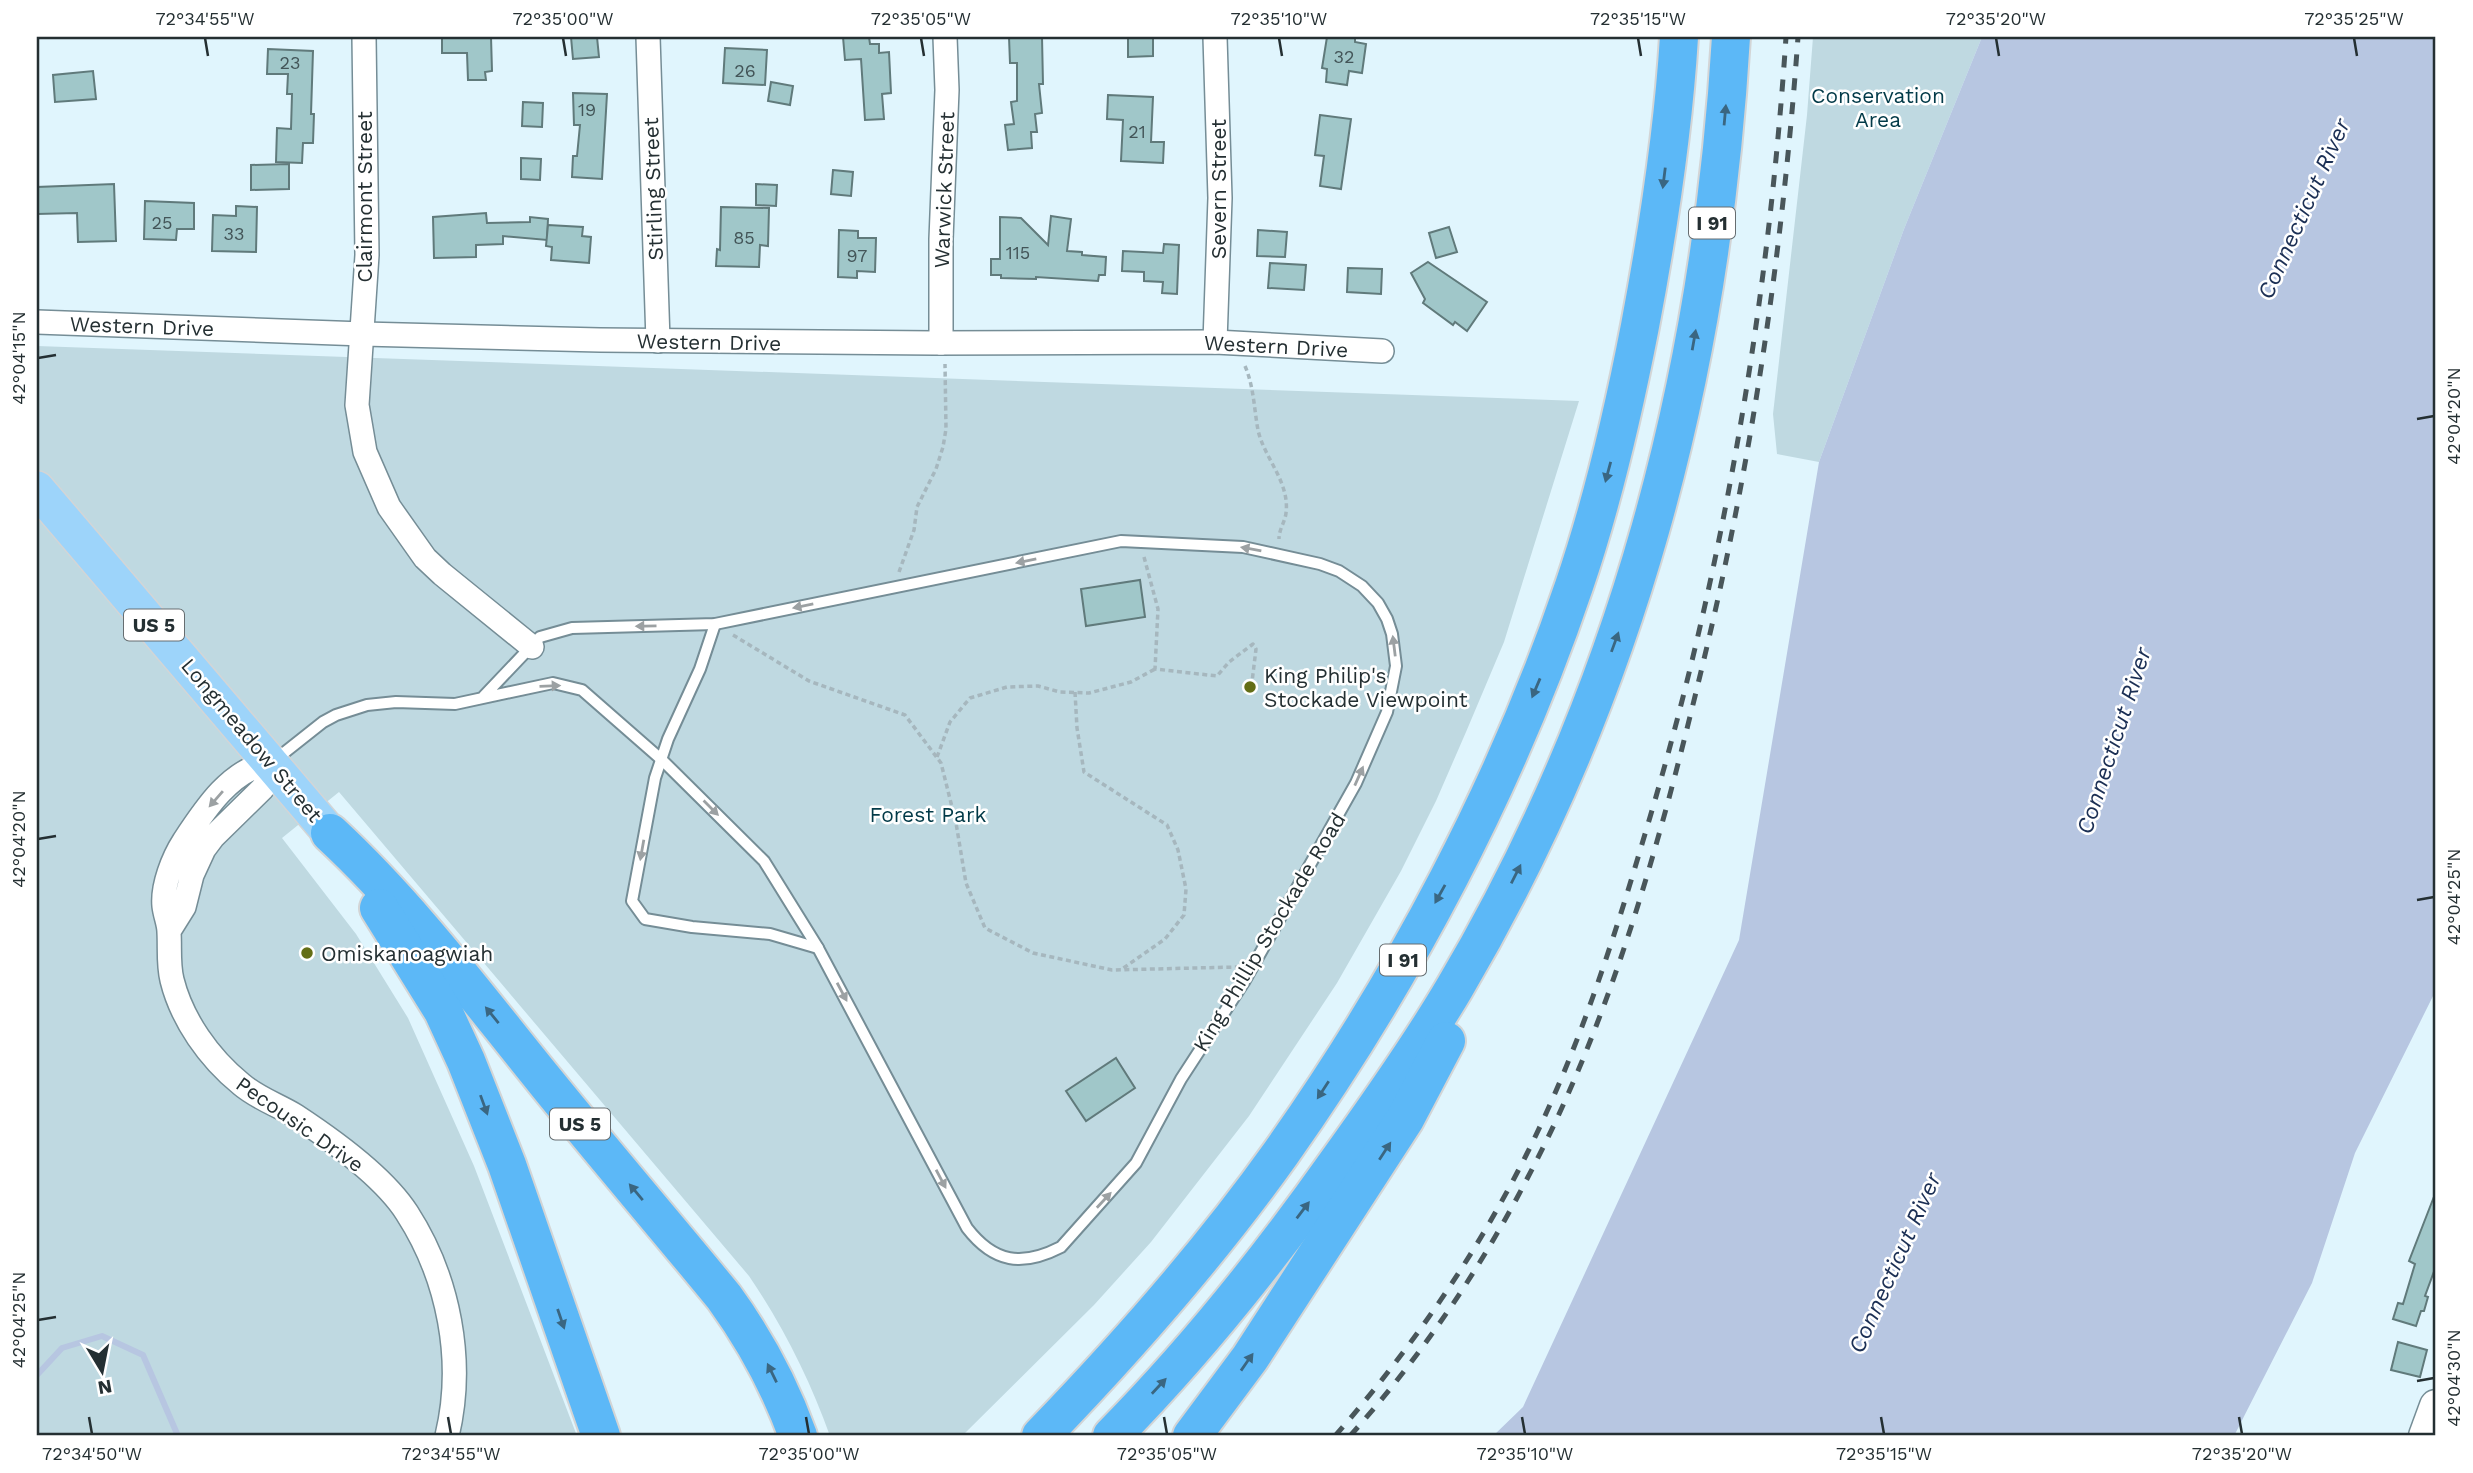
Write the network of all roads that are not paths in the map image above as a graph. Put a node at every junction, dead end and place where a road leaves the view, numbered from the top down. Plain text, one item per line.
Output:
1 (364, 37) edge
2 (648, 37) edge
3 (945, 37) edge
4 (1215, 37) edge
5 (1679, 37) edge
6 (1731, 37) edge
7 (37, 321) edge
8 (363, 334) junction
9 (658, 341) junction
10 (941, 343) junction
11 (1226, 343) junction
12 (1382, 351) dead end
13 (37, 489) edge
14 (715, 624) junction
15 (532, 647) junction
16 (483, 697) junction
17 (662, 760) junction
18 (271, 762) junction
19 (330, 833) junction
20 (1494, 918) junction
21 (818, 948) junction
22 (2436, 1406) edge
23 (447, 1436) edge
24 (601, 1436) edge
25 (798, 1436) edge
26 (1041, 1436) edge
27 (1112, 1436) edge
28 (1192, 1436) edge
29 (2425, 1436) edge

1 - 8 street, Clairmont Street
2 - 9 street, Stirling Street
3 - 10 street, Warwick Street
4 - 11 street, Severn Street
5 -> 26 highway, I 91
20 -> 6 highway, I 91
7 - 8 street, Western Drive
8 - 9 street, Western Drive
8 - 15 street, Clairmont Street
9 - 10 street, Western Drive
10 - 11 street, Western Drive
11 - 12 street, Western Drive
13 - 18 main road, Longmeadow Street / US 5
14 -> 15 lane, King Phillip Stockade Road
14 - 17 lane
21 -> 14 lane, King Phillip Stockade Road
15 - 16 lane, King Phillip Stockade Road
16 -> 17 lane, King Phillip Stockade Road
16 - 18 lane, King Phillip Stockade Road
17 -> 21 lane, King Phillip Stockade Road
17 -> 21 lane
18 - 19 main road, Longmeadow Street / US 5
18 - 23 street, Pecousic Drive
19 -> 24 highway, US 5
25 -> 19 highway, US 5
27 -> 20 highway, I 91
28 -> 20 highway
22 - 29 street

